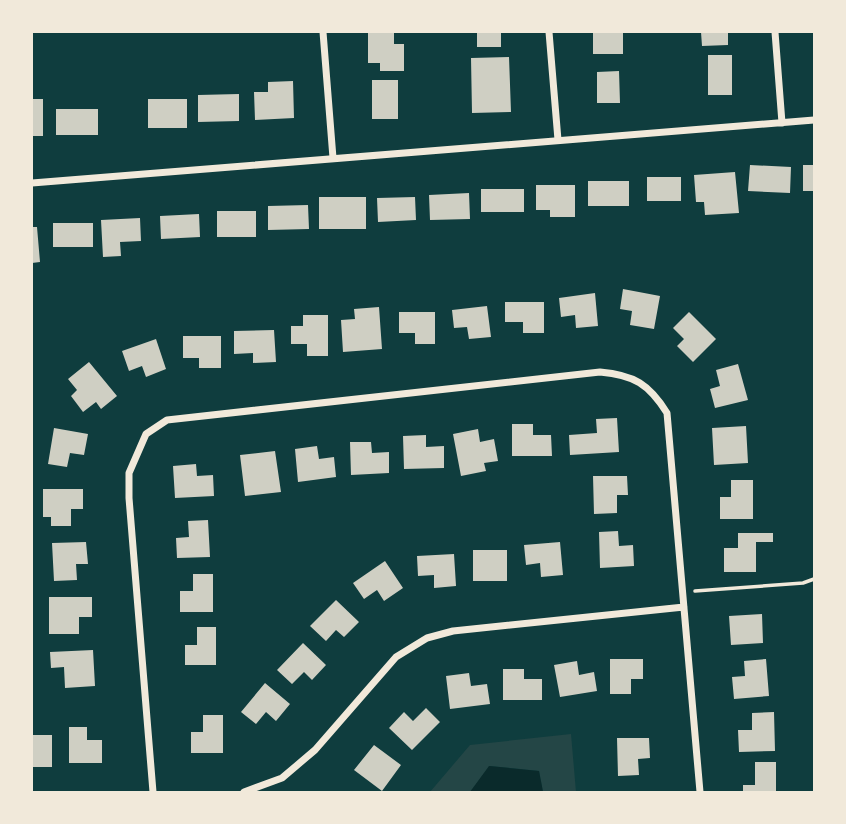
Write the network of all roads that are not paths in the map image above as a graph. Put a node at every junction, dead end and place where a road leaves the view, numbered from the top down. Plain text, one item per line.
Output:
1 (323, 32) edge
2 (549, 32) edge
3 (775, 32) edge
4 (814, 120) edge
5 (782, 123) junction
6 (558, 140) junction
7 (333, 158) junction
8 (32, 183) edge
9 (684, 607) junction
10 (153, 793) edge
11 (244, 793) edge
12 (700, 793) edge

1 - 7 street
2 - 6 street
3 - 5 street
4 - 5 street
5 - 6 street
6 - 7 street
7 - 8 street
9 - 10 street
9 - 11 street
9 - 12 street

